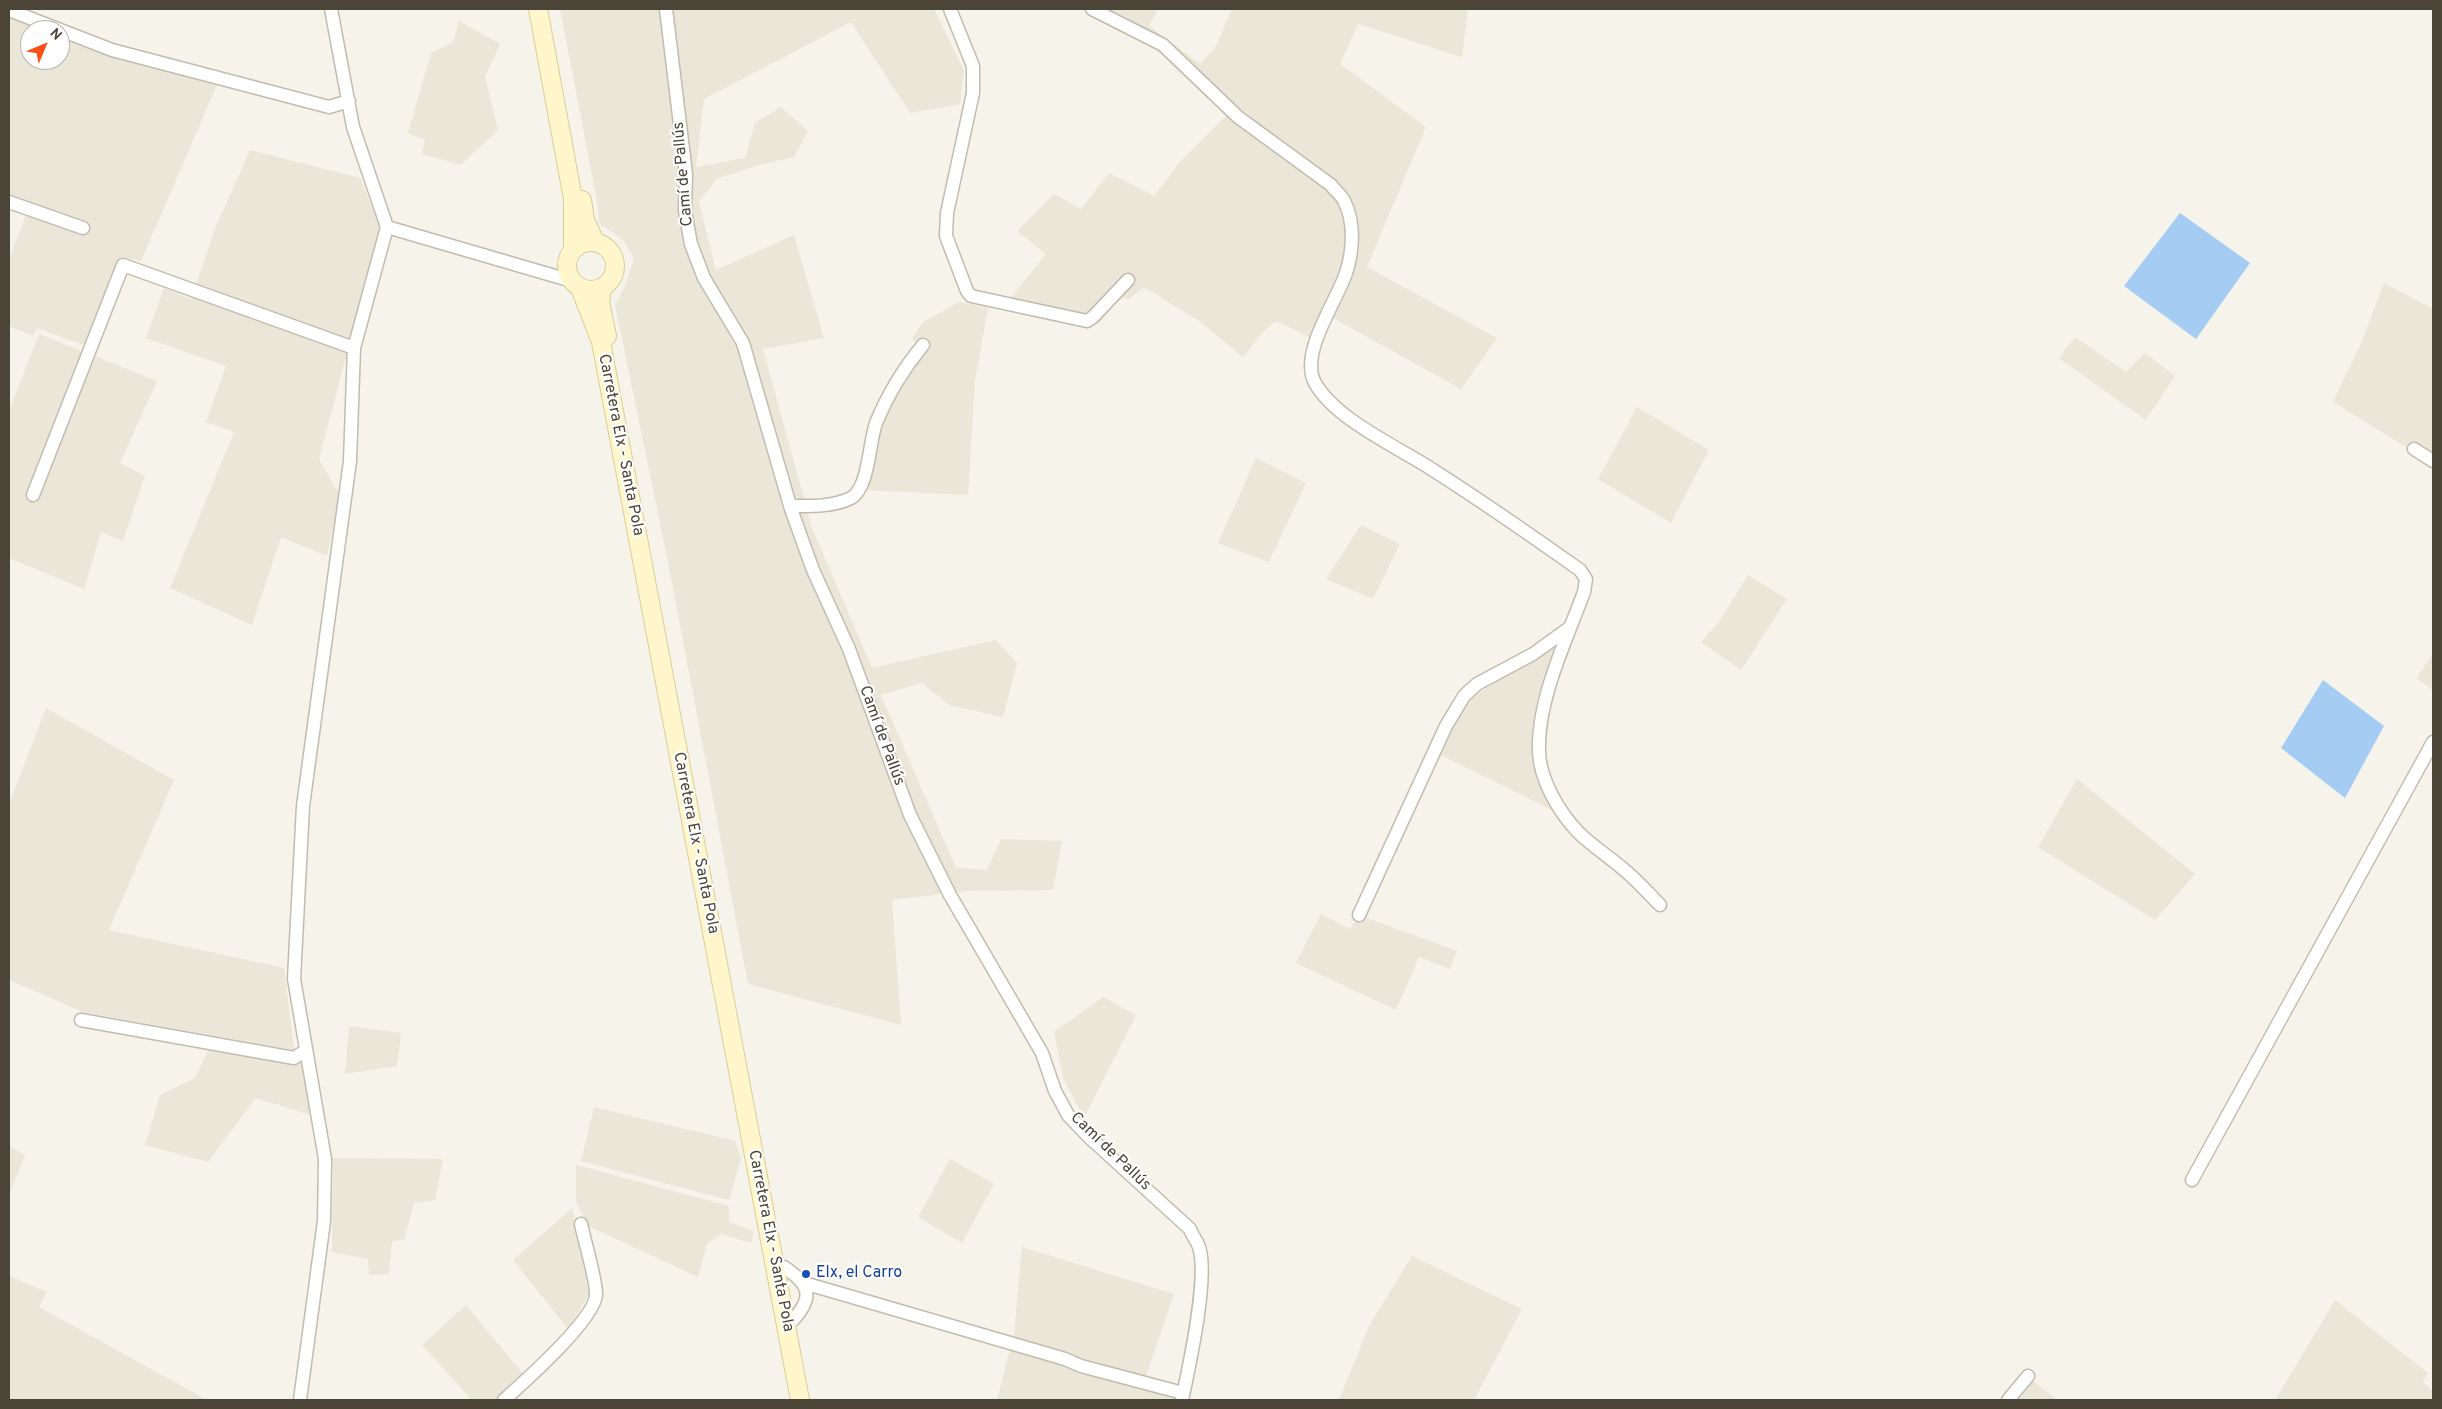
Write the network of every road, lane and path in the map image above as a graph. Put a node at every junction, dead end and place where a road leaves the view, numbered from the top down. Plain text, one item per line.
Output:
1 (332, 9) edge
2 (538, 9) edge
3 (549, 9) edge
4 (666, 9) edge
5 (950, 9) edge
6 (1092, 9) edge
7 (9, 10) edge
8 (349, 101) junction
9 (9, 202) edge
10 (387, 227) junction
11 (83, 228) dead end
12 (595, 242) junction
13 (569, 272) junction
14 (1128, 280) dead end
15 (602, 288) junction
16 (923, 345) dead end
17 (354, 348) junction
18 (2414, 449) dead end
19 (2433, 461) edge
20 (33, 495) dead end
21 (791, 506) junction
22 (1571, 627) junction
23 (2433, 742) edge
24 (2430, 756) edge
25 (1660, 905) dead end
26 (1358, 915) dead end
27 (81, 1020) dead end
28 (305, 1051) junction
29 (2192, 1180) dead end
30 (581, 1224) dead end
31 (784, 1267) junction
32 (804, 1284) junction
33 (793, 1320) junction
34 (2028, 1376) dead end
35 (1182, 1396) edge
36 (300, 1400) edge
37 (504, 1400) edge
38 (800, 1400) edge
39 (808, 1400) edge
40 (2008, 1400) edge

1 - 8 street
2 - 13 main road, Carretera Elx - Santa Pola
3 - 12 main road
4 - 21 street, Camí de Pallús
5 - 14 street
6 - 22 street
7 - 8 street
8 - 10 street
9 - 11 street
10 - 13 street
10 - 17 street
12 - 13 main road
12 - 15 main road
13 - 15 main road
13 - 38 main road, Carretera Elx - Santa Pola
15 - 31 main road, Carretera Elx - Santa Pola
16 - 21 street
17 - 20 street
17 - 28 street
18 - 19 street
21 - 35 street, Camí de Pallús
22 - 25 street
22 - 26 street
23 - 24 street
24 - 29 street
27 - 28 street
28 - 36 street
30 - 37 street
31 - 32 street
31 - 33 main road, Carretera Elx - Santa Pola
32 - 33 street
32 - 35 street
33 - 39 main road, Carretera Elx - Santa Pola
34 - 40 street

